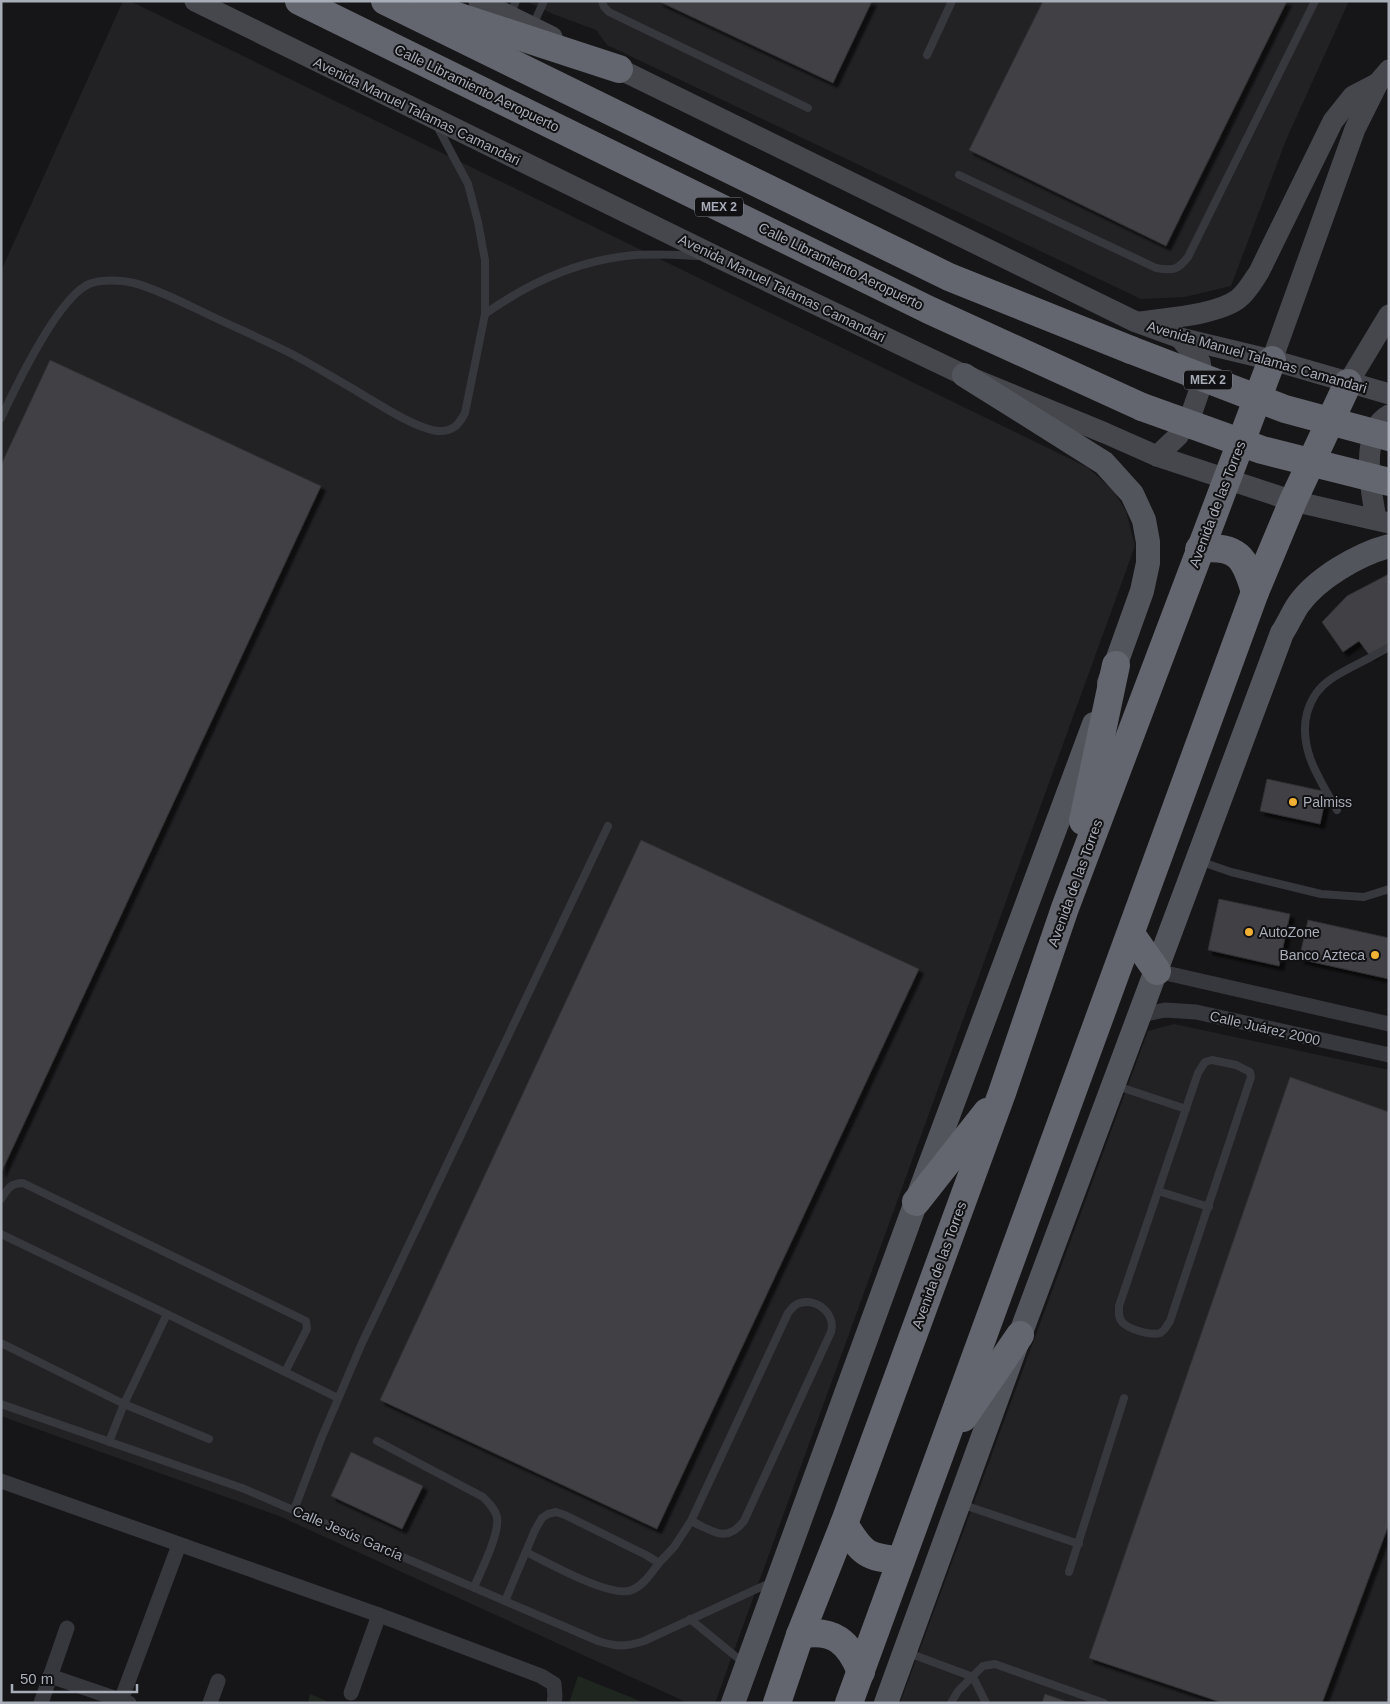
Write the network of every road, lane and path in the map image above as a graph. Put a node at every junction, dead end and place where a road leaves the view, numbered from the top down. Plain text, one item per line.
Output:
1 (195, 1) edge
2 (299, 1) edge
3 (385, 1) edge
4 (412, 1) edge
5 (479, 1) edge
6 (544, 1) edge
7 (602, 1) edge
8 (952, 1) edge
9 (1315, 1) edge
10 (513, 9) edge
11 (532, 27) junction
12 (926, 55) dead end
13 (619, 69) junction
14 (1384, 77) edge
15 (808, 108) dead end
16 (432, 118) junction
17 (959, 174) dead end
18 (717, 257) junction
19 (485, 314) junction
20 (1389, 315) edge
21 (1136, 322) junction
22 (1180, 338) junction
23 (1272, 360) junction
24 (964, 375) junction
25 (1348, 383) junction
26 (1389, 394) edge
27 (1389, 414) edge
28 (1, 418) edge
29 (1389, 437) edge
30 (1157, 456) junction
31 (1226, 480) junction
32 (1389, 482) edge
33 (1293, 500) junction
34 (1382, 521) edge
35 (1389, 546) edge
36 (1200, 549) junction
37 (1255, 592) junction
38 (1389, 647) edge
39 (1116, 666) junction
40 (1337, 810) dead end
41 (608, 826) dead end
42 (1198, 860) junction
43 (1389, 889) edge
44 (1065, 908) junction
45 (1131, 934) junction
46 (1157, 971) junction
47 (1141, 1015) junction
48 (1389, 1024) edge
49 (1389, 1055) edge
50 (1115, 1086) junction
51 (1002, 1093) junction
52 (1186, 1109) junction
53 (1158, 1192) junction
54 (1, 1199) edge
55 (916, 1202) junction
56 (1208, 1208) junction
57 (1, 1234) edge
58 (166, 1314) junction
59 (1020, 1335) junction
60 (1, 1343) edge
61 (285, 1372) junction
62 (338, 1398) junction
63 (1124, 1398) dead end
64 (1, 1404) edge
65 (124, 1404) junction
66 (209, 1439) dead end
67 (377, 1441) dead end
68 (109, 1442) junction
69 (940, 1450) junction
70 (1, 1481) edge
71 (959, 1503) junction
72 (294, 1510) junction
73 (690, 1521) junction
74 (844, 1524) junction
75 (1079, 1544) junction
76 (179, 1545) junction
77 (526, 1552) junction
78 (901, 1560) junction
79 (659, 1563) junction
80 (1069, 1572) dead end
81 (779, 1579) junction
82 (474, 1587) junction
83 (505, 1601) junction
84 (378, 1615) junction
85 (690, 1619) junction
86 (67, 1628) dead end
87 (800, 1635) junction
88 (904, 1652) junction
89 (747, 1666) junction
90 (861, 1672) junction
91 (50, 1676) junction
92 (972, 1678) junction
93 (218, 1682) dead end
94 (351, 1693) dead end
95 (777, 1701) edge
96 (123, 1702) edge
97 (41, 1703) edge
98 (210, 1703) edge
99 (554, 1703) edge
100 (734, 1703) edge
101 (849, 1703) edge
102 (886, 1703) edge
103 (951, 1703) edge
104 (986, 1703) edge
105 (1104, 1703) edge

1 - 16 main road, Avenida Manuel Talamas Camandari
2 - 32 highway, Calle Libramiento Aeropuerto / MEX 2, bridge
3 - 29 highway, MEX 2, bridge
4 - 13 highway
5 - 10 main road, Avenida Manuel Talamas Camandari
6 - 11 lane
7 - 15 lane
8 - 12 lane
9 - 17 lane
10 - 11 main road, Avenida Manuel Talamas Camandari
11 - 13 main road, Avenida Manuel Talamas Camandari
13 - 21 main road, Avenida Manuel Talamas Camandari
14 - 21 main road
14 - 23 main road, Avenida de las Torres
16 - 18 main road, Avenida Manuel Talamas Camandari
16 - 19 lane
18 - 19 lane
18 - 24 main road, Avenida Manuel Talamas Camandari
19 - 28 lane
20 - 25 main road
21 - 22 main road, Avenida Manuel Talamas Camandari
22 - 23 main road, Avenida Manuel Talamas Camandari
22 - 30 main road
23 - 25 main road, Avenida Manuel Talamas Camandari
23 - 31 highway, Avenida de las Torres
24 - 30 main road, Avenida Manuel Talamas Camandari
24 - 39 main road
25 - 26 main road, Avenida Manuel Talamas Camandari
25 - 33 highway
27 - 34 main road
30 - 31 main road, Avenida Manuel Talamas Camandari
31 - 33 main road, Avenida Manuel Talamas Camandari
31 - 36 highway, Avenida de las Torres
33 - 34 main road, Avenida Manuel Talamas Camandari
33 - 37 highway
35 - 42 main road
36 - 37 highway
36 - 44 highway, Avenida de las Torres
37 - 45 highway
38 - 40 lane
39 - 44 highway
39 - 55 main road
41 - 62 lane
42 - 43 lane
42 - 46 main road
44 - 51 highway, Avenida de las Torres
45 - 46 highway
45 - 69 highway
46 - 47 main road
46 - 48 street
47 - 49 street, Calle Juárez 2000
47 - 50 main road
50 - 52 lane
50 - 59 main road
51 - 55 highway
51 - 74 highway, Avenida de las Torres
52 - 53 lane
52 - 56 lane
53 - 56 lane
53 - 56 lane
54 - 61 lane
55 - 81 main road
57 - 58 lane
58 - 61 lane
58 - 65 lane
59 - 69 highway
59 - 71 main road
60 - 65 lane
61 - 62 lane
62 - 72 lane
63 - 75 lane
64 - 68 lane, Calle Jesús García
65 - 66 lane
65 - 68 lane
67 - 82 lane
68 - 72 lane, Calle Jesús García
69 - 78 highway
70 - 76 street
71 - 75 lane
71 - 88 main road
72 - 82 lane, Calle Jesús García
73 - 73 lane
73 - 79 lane
74 - 78 highway
74 - 87 highway, Avenida de las Torres
75 - 80 lane
76 - 84 street
76 - 96 street
77 - 79 lane
77 - 79 lane
77 - 83 lane
78 - 90 highway
81 - 85 lane, Calle Jesús García
81 - 89 main road
82 - 83 lane, Calle Jesús García
83 - 85 lane, Calle Jesús García
84 - 94 street
84 - 99 street
85 - 89 lane
86 - 91 street
87 - 90 highway
87 - 95 highway, Avenida de las Torres
88 - 92 lane
88 - 102 main road
89 - 100 main road
90 - 101 highway
91 - 96 street
91 - 97 street
92 - 103 lane
92 - 104 lane
92 - 105 lane
93 - 98 street

